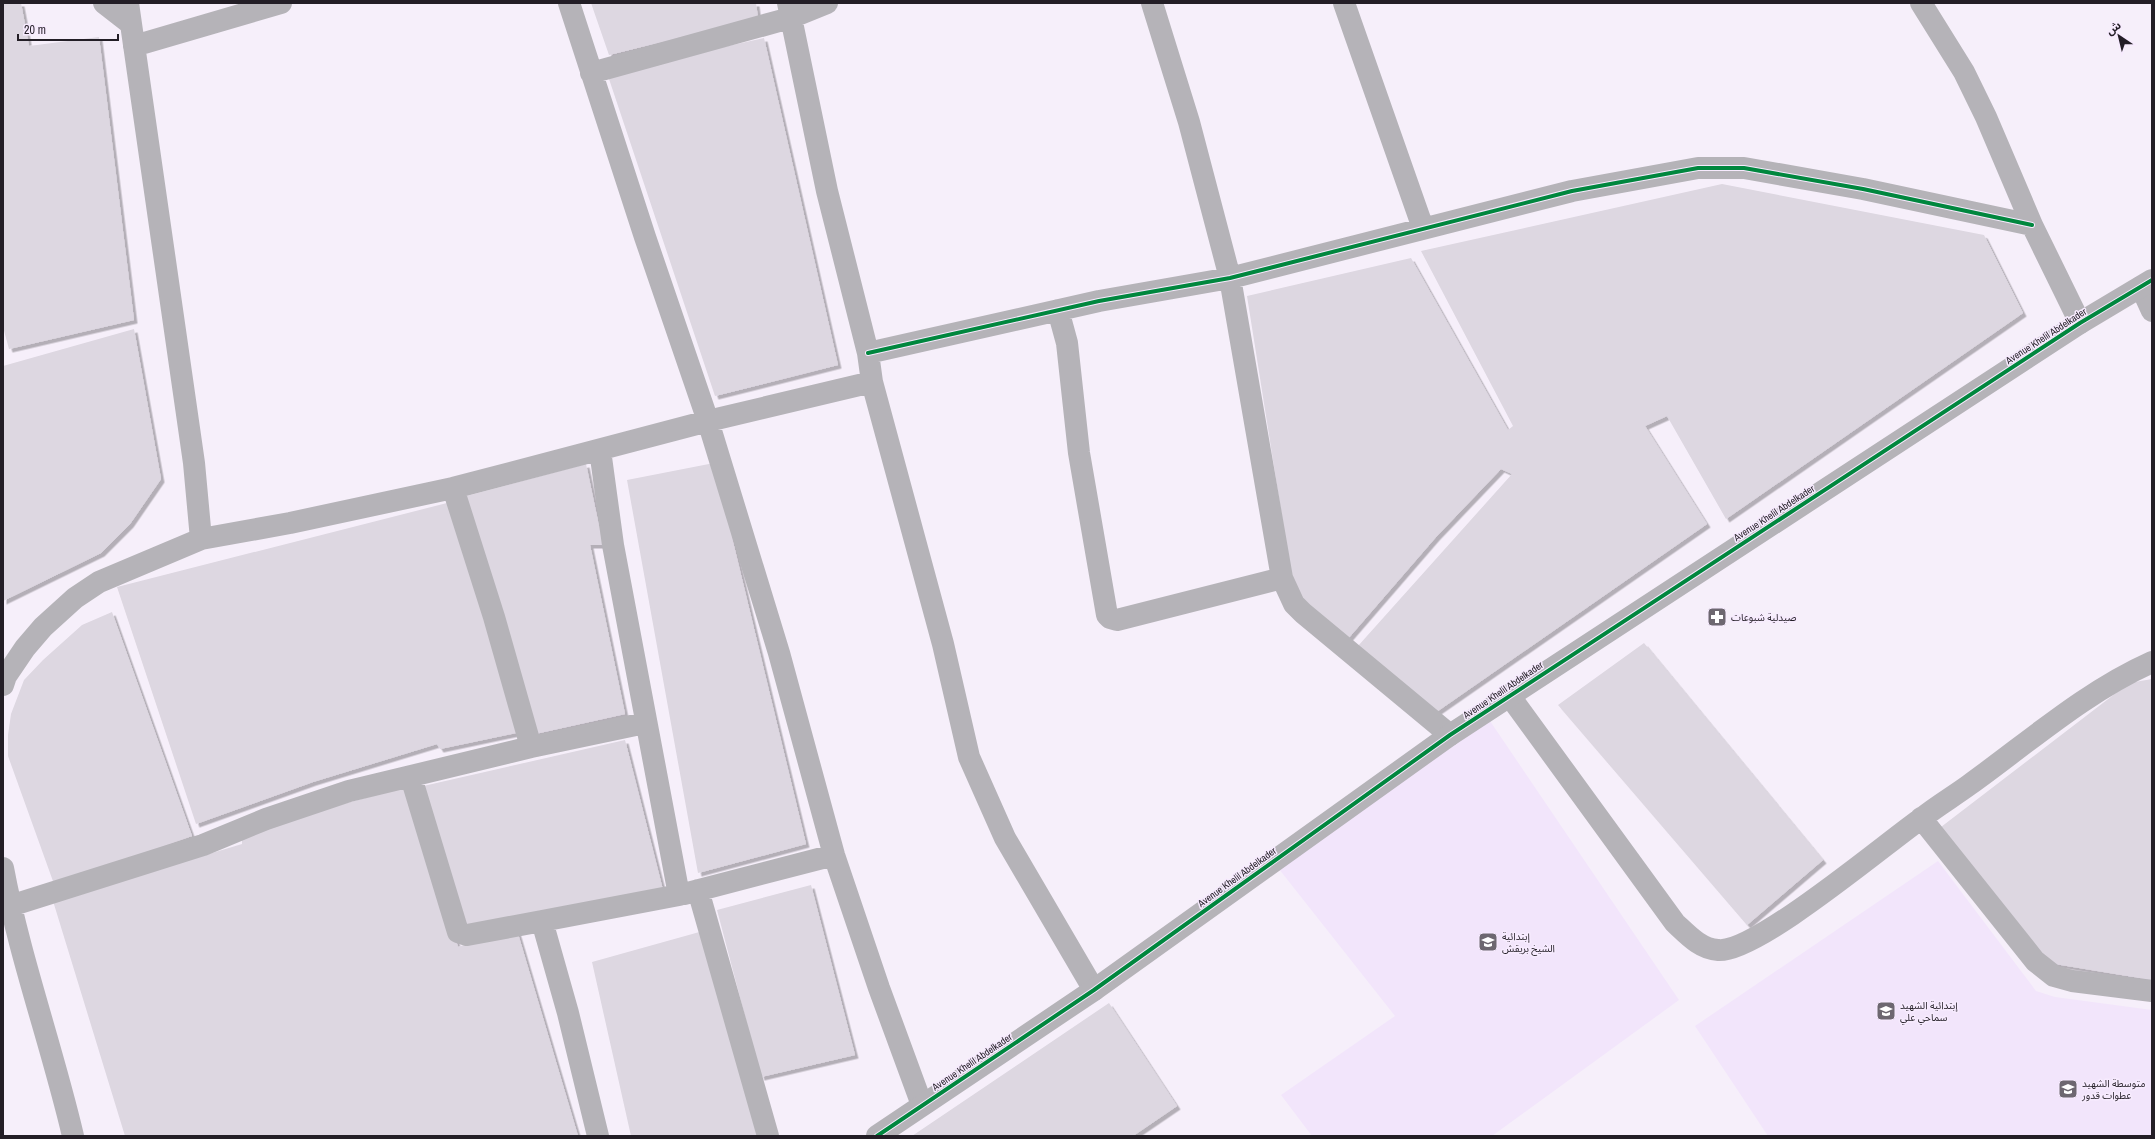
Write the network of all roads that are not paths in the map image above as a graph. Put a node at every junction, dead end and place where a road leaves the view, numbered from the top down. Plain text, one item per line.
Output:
1 (104, 3) edge
2 (128, 3) edge
3 (281, 3) edge
4 (569, 3) edge
5 (827, 3) edge
6 (1152, 3) edge
7 (1344, 3) edge
8 (1921, 3) edge
9 (789, 10) edge
10 (130, 24) junction
11 (134, 46) junction
12 (591, 73) junction
13 (2032, 225) junction
14 (1423, 228) junction
15 (1230, 278) junction
16 (2147, 284) edge
17 (1058, 310) junction
18 (2152, 311) edge
19 (2080, 323) junction
20 (868, 353) junction
21 (872, 382) junction
22 (708, 422) junction
23 (600, 450) junction
24 (453, 488) junction
25 (201, 539) junction
26 (1282, 578) junction
27 (2152, 662) edge
28 (4, 677) edge
29 (1509, 695) junction
30 (645, 723) junction
31 (1450, 734) junction
32 (531, 748) junction
33 (411, 777) junction
34 (1921, 818) junction
35 (834, 855) junction
36 (3, 868) edge
37 (688, 893) junction
38 (10, 906) junction
39 (542, 921) junction
40 (1094, 990) junction
41 (2152, 991) edge
42 (922, 1105) junction
43 (73, 1136) edge
44 (598, 1136) edge
45 (768, 1136) edge
46 (877, 1136) edge

1 - 10 street
2 - 10 street
3 - 11 street
4 - 12 street
5 - 9 street
6 - 15 street
7 - 14 street
8 - 13 street
9 - 12 street
9 - 20 street
10 - 11 street
11 - 25 street
12 - 22 street
13 - 14 street
13 - 19 street
14 - 15 street
15 - 17 street
15 - 26 street
16 - 18 street
16 - 19 street, Avenue Khelil Abdelkader
17 - 20 street
17 - 26 street
19 - 29 street, Avenue Khelil Abdelkader
20 - 21 street
21 - 22 street
21 - 40 street
22 - 23 street
22 - 35 street
23 - 24 street
23 - 30 street
24 - 25 street
24 - 32 street
25 - 28 street
26 - 31 street
27 - 34 street
29 - 31 street, Avenue Khelil Abdelkader
29 - 34 street
30 - 32 street
30 - 37 street
31 - 40 street, Avenue Khelil Abdelkader
32 - 33 street
33 - 38 street
33 - 39 street
34 - 41 street
35 - 37 street
35 - 42 street
36 - 38 street
37 - 39 street
37 - 45 street
38 - 43 street
39 - 44 street
40 - 42 street, Avenue Khelil Abdelkader
42 - 46 street, Avenue Khelil Abdelkader

